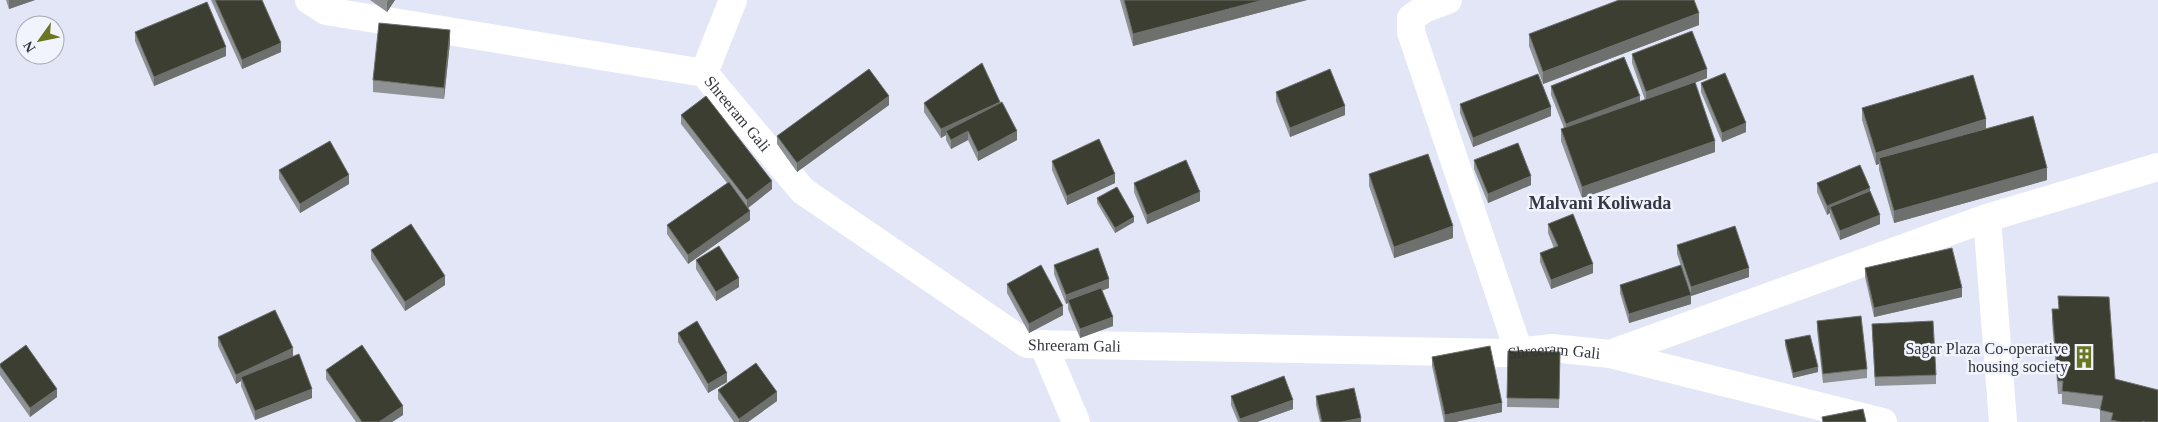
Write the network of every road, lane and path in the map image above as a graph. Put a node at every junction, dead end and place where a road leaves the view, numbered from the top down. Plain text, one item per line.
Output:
1 (309, 0) edge
2 (733, 0) edge
3 (1448, 0) edge
4 (704, 73) junction
5 (2158, 167) edge
6 (1987, 218) junction
7 (1043, 344) junction
8 (1519, 352) junction
9 (1610, 354) junction
10 (1076, 422) edge
11 (1883, 422) edge
12 (2003, 422) edge

1 - 4 street, Shreeram Gali
2 - 4 street
3 - 8 street
4 - 7 street, Shreeram Gali
5 - 6 street
6 - 9 street
6 - 12 street
7 - 8 street, Shreeram Gali
7 - 10 street
8 - 9 street, Shreeram Gali
9 - 11 street, Shreeram Gali

